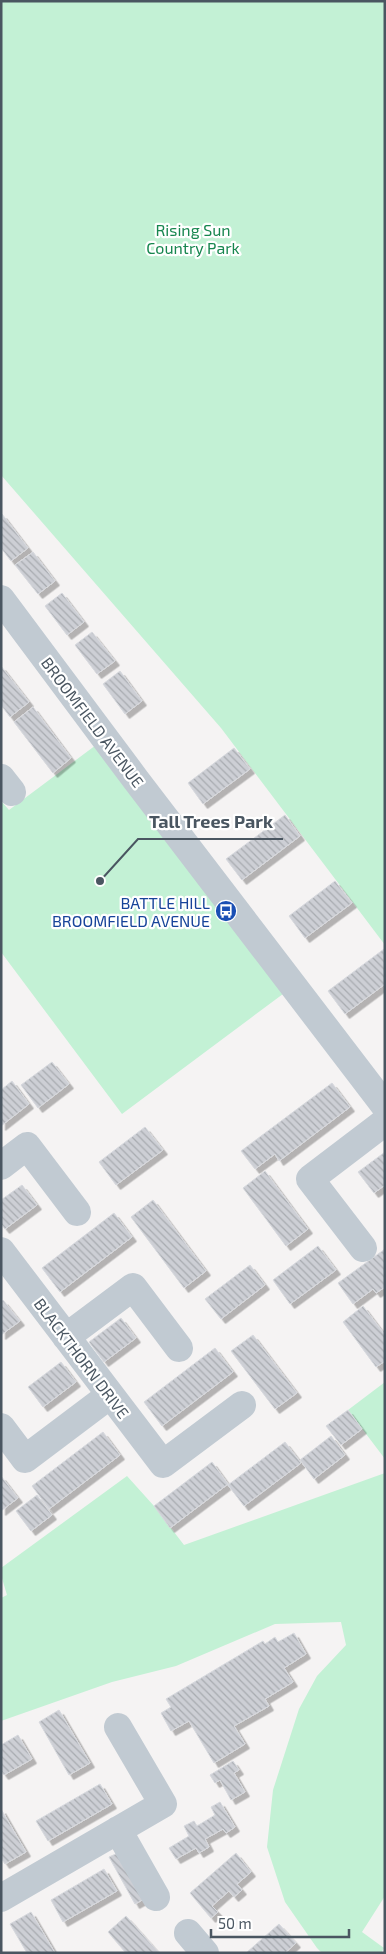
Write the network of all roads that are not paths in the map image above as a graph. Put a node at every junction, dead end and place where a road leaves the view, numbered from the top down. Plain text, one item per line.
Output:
1 (1, 599) edge
2 (385, 1106) edge
3 (385, 1122) edge
4 (1, 1166) edge
5 (77, 1212) dead end
6 (363, 1248) dead end
7 (4, 1260) edge
8 (66, 1337) junction
9 (179, 1348) dead end
10 (110, 1395) junction
11 (242, 1404) dead end
12 (1, 1427) edge
13 (118, 1727) dead end
14 (118, 1830) junction
15 (156, 1897) dead end
16 (1, 1898) edge

1 - 2 street, BROOMFIELD AVENUE
3 - 6 street
4 - 5 street
7 - 8 street, BLACKTHORN DRIVE
8 - 9 street
8 - 10 street, BLACKTHORN DRIVE
10 - 11 street, BLACKTHORN DRIVE
10 - 12 street
13 - 14 street
14 - 15 street
14 - 16 street

